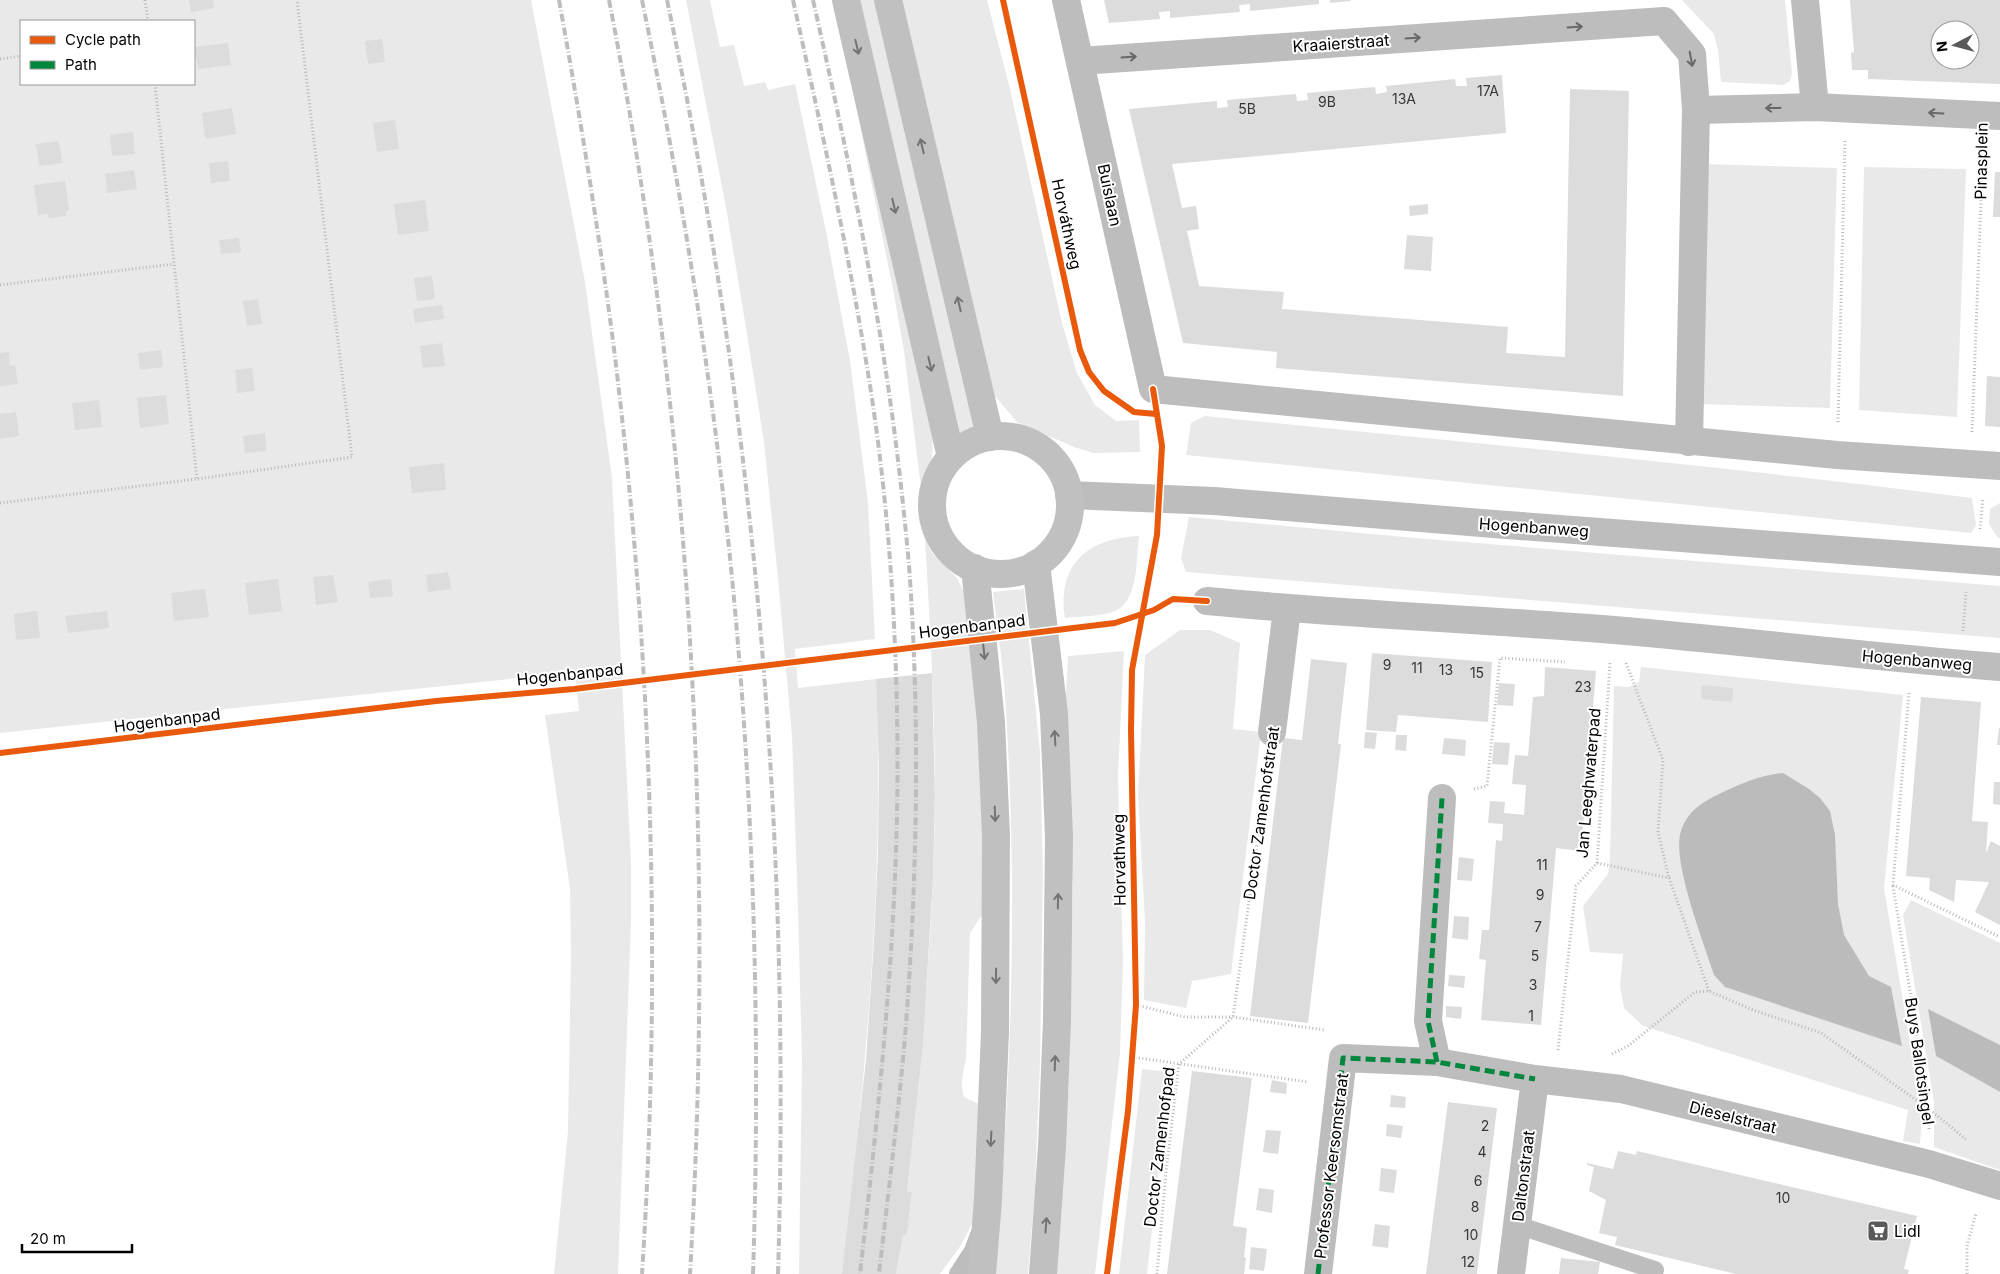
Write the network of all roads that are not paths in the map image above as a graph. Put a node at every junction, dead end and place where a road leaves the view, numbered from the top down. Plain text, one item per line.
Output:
1 (846, 0) edge
2 (888, 0) edge
3 (1066, 0) edge
4 (1805, 0) edge
5 (1080, 61) junction
6 (1815, 107) junction
7 (1696, 110) junction
8 (1992, 116) edge
9 (990, 437) junction
10 (1689, 442) junction
11 (951, 457) junction
12 (1986, 464) edge
13 (1069, 495) junction
14 (1982, 560) edge
15 (1036, 564) junction
16 (975, 568) junction
17 (1207, 601) dead end
18 (1287, 609) junction
19 (2000, 667) edge
20 (1272, 732) road end
21 (1442, 798) road end
22 (1343, 1058) joint
23 (1437, 1062) junction
24 (1545, 1080) junction
25 (1992, 1183) edge
26 (988, 1200) junction
27 (1516, 1226) junction
28 (1655, 1270) dead end
29 (958, 1274) edge
30 (982, 1274) edge
31 (1043, 1274) edge
32 (1318, 1274) edge
33 (1511, 1274) edge

1 -> 11 main road
9 -> 2 main road
3 - 5 street, Buislaan
4 - 6 street
5 -> 7 street, Kraaierstraat
5 - 10 street, Buislaan
6 -> 7 street, Pinasplein
8 -> 6 street, Pinasplein
7 - 10 street
9 - 11 main road
9 - 13 main road
10 - 12 street
11 - 16 main road
13 - 14 street, Hogenbanweg
13 - 15 main road
15 - 16 main road
31 -> 15 main road
16 -> 26 main road
17 - 18 street, Hogenbanweg
18 - 19 street, Hogenbanweg
18 - 20 street, Doctor Zamenhofstraat
21 - 23 street
22 - 23 street, Dieselstraat
22 - 32 street, Professor Keersomstraat
23 - 24 street, Dieselstraat
24 - 25 street, Dieselstraat
24 - 27 street, Daltonstraat
26 - 29 lane
26 - 30 main road
27 - 28 lane
27 - 33 street, Daltonstraat

